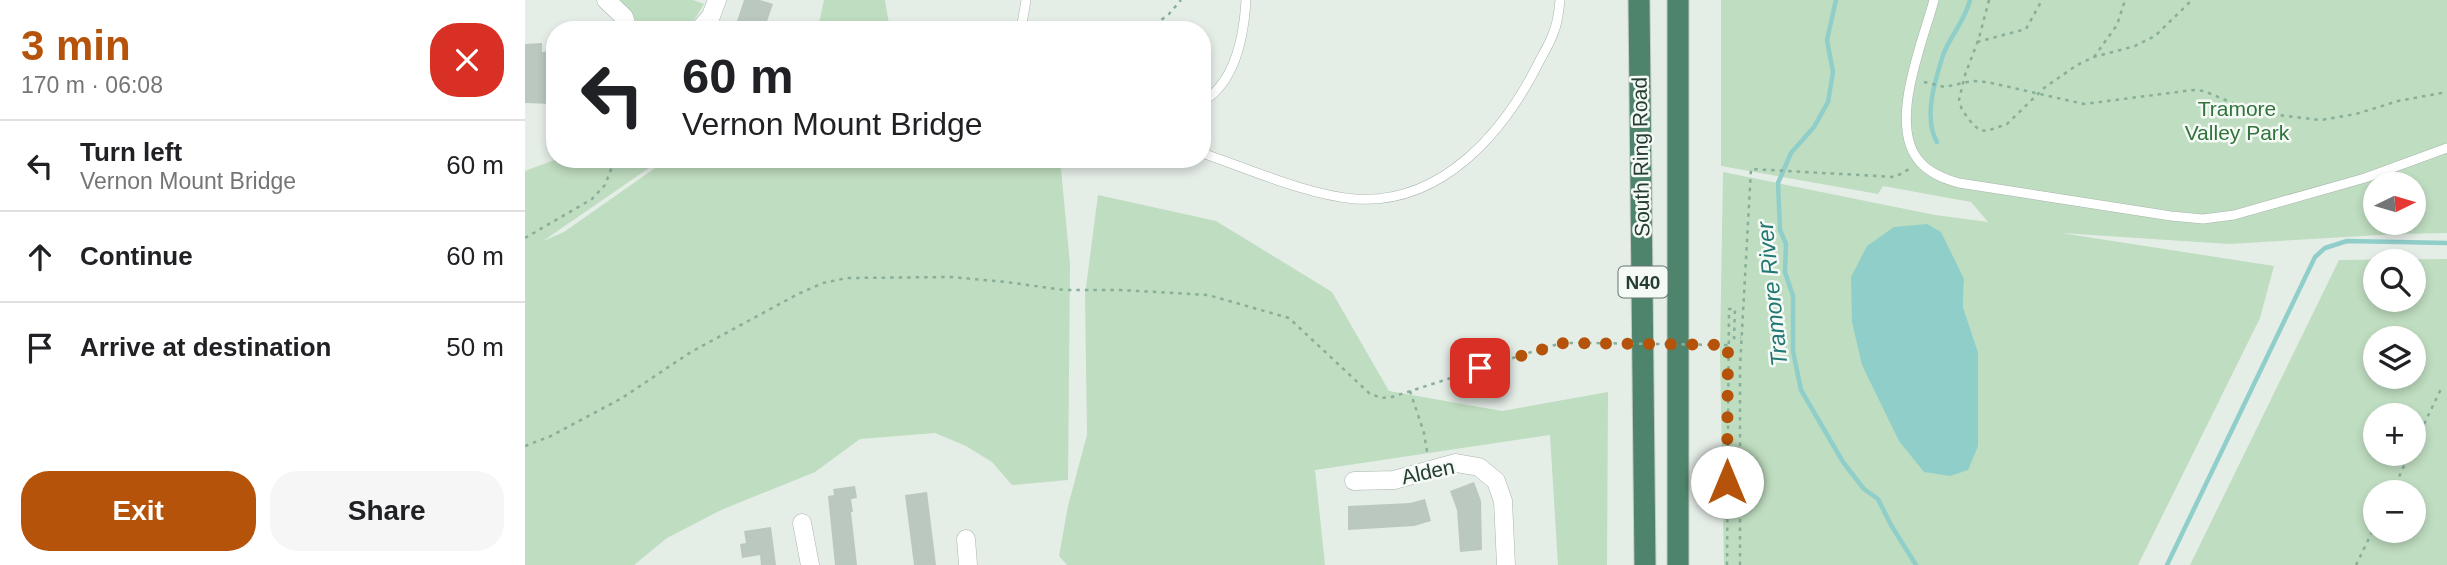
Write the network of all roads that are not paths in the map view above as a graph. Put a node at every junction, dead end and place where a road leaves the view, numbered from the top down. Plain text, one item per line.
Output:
1 (606, 0) edge
2 (717, 0) edge
3 (1026, 0) edge
4 (1246, 0) edge
5 (1560, 0) edge
6 (1639, 0) edge
7 (1678, 0) edge
8 (1934, 0) edge
9 (625, 21) edge
10 (707, 21) edge
11 (1022, 21) edge
12 (1211, 93) edge
13 (2447, 148) edge
14 (1211, 156) edge
15 (1354, 481) dead end
16 (802, 523) dead end
17 (966, 539) dead end
18 (810, 565) edge
19 (968, 565) edge
20 (1506, 565) edge
21 (1644, 565) edge
22 (1678, 565) edge

1 - 9 street
2 - 10 street
3 - 11 lane
4 - 12 lane
5 - 14 lane
6 - 21 highway, South Ring Road / N40
7 - 22 highway, South Ring Road / N40
8 - 13 lane
15 - 20 street, Alden
16 - 18 street
17 - 19 street

